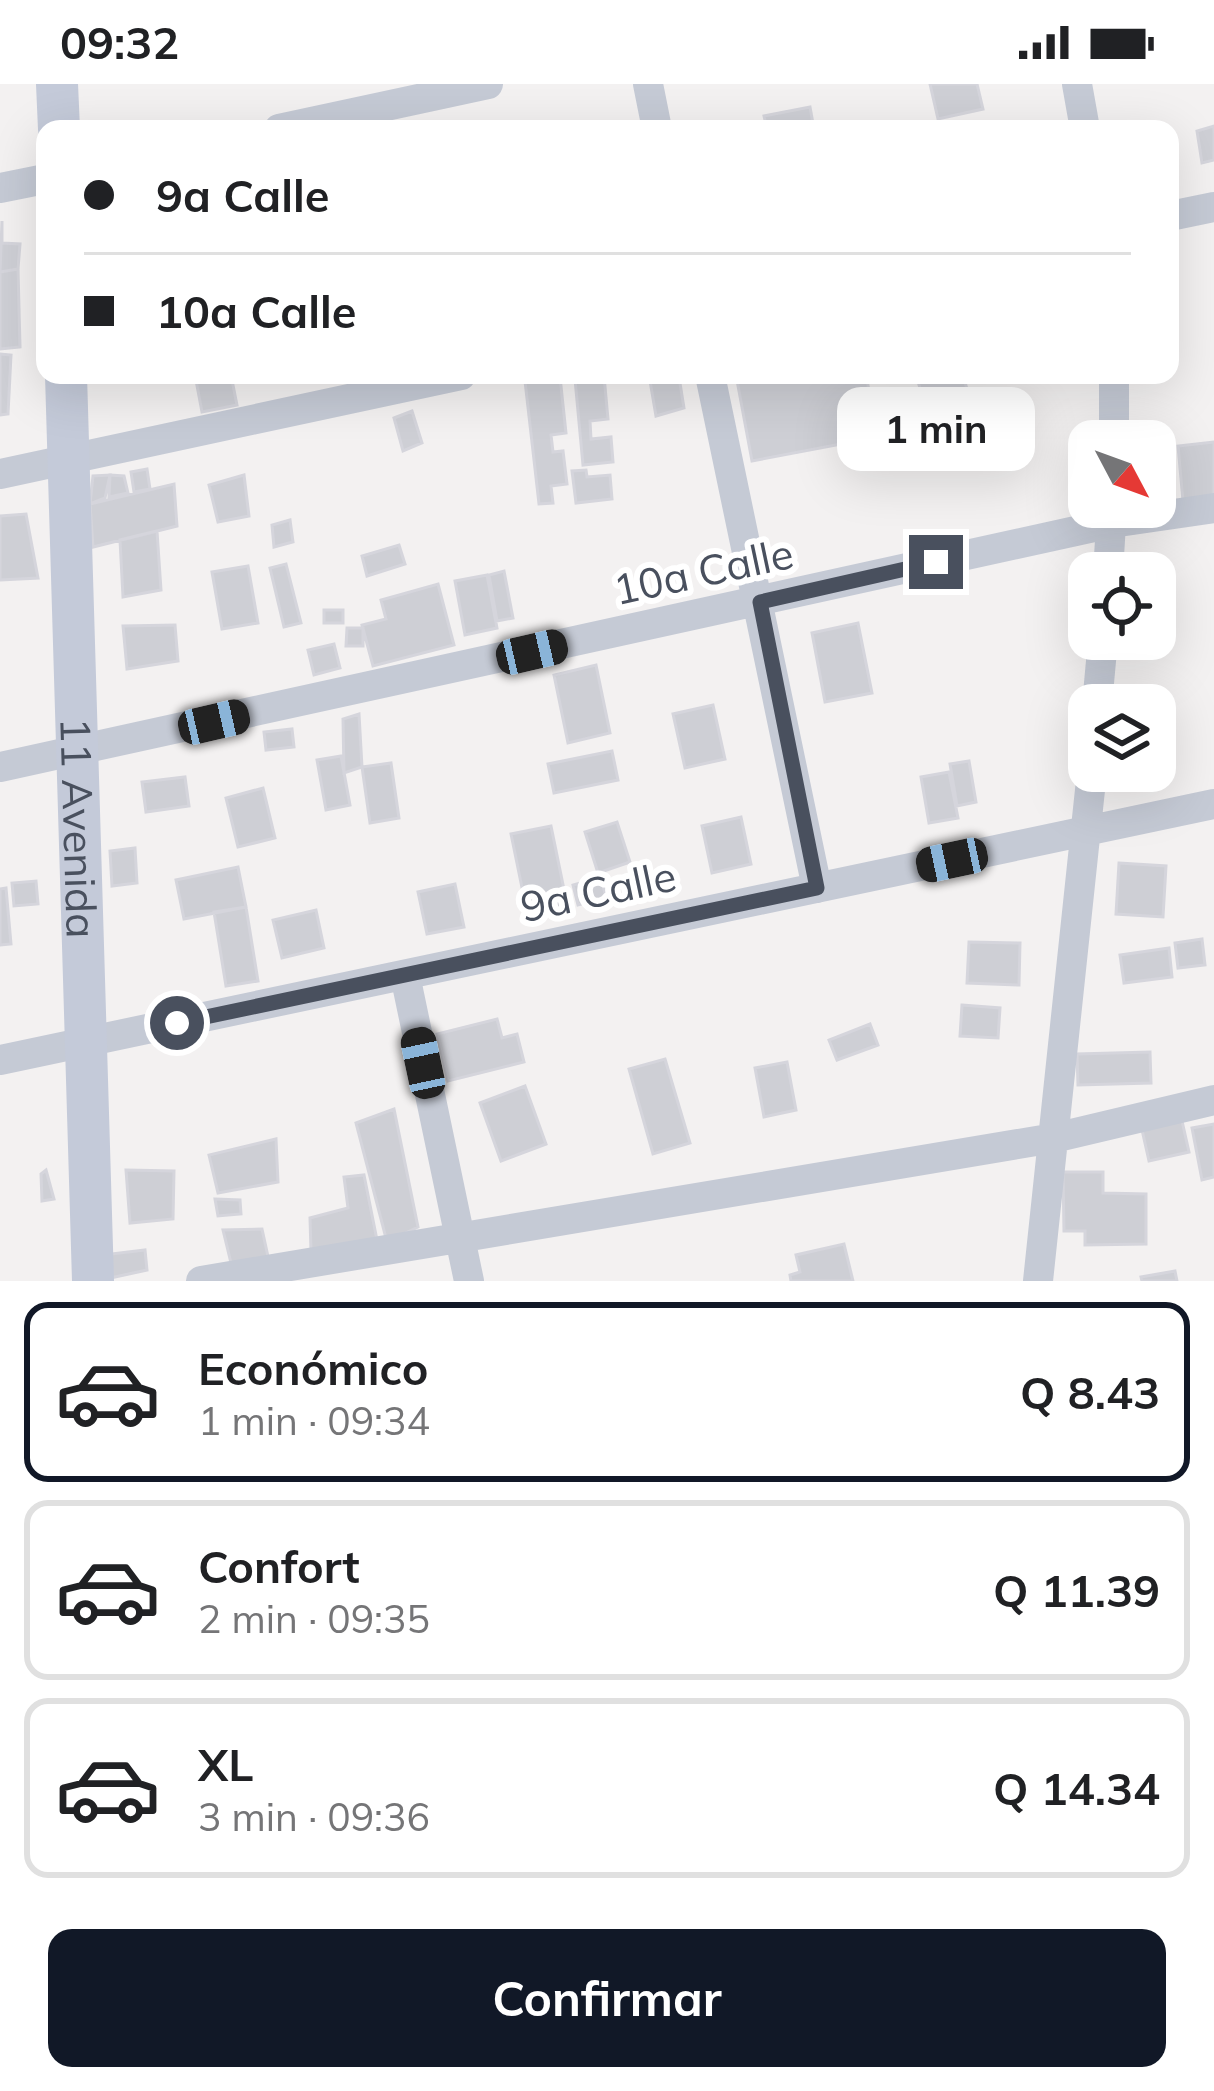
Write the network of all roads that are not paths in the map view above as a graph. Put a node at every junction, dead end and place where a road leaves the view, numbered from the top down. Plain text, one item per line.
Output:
1 (58, 84) edge
2 (488, 84) edge
3 (648, 84) edge
4 (1077, 84) edge
5 (59, 120) edge
6 (321, 120) edge
7 (655, 120) edge
8 (1083, 120) edge
9 (36, 181) edge
10 (0, 188) edge
11 (1214, 207) edge
12 (1179, 214) edge
13 (66, 384) edge
14 (419, 384) edge
15 (712, 384) edge
16 (1114, 384) edge
17 (1114, 420) edge
18 (69, 460) junction
19 (0, 474) edge
20 (1214, 508) edge
21 (1176, 511) edge
22 (1068, 526) edge
23 (760, 602) junction
24 (78, 752) junction
25 (0, 767) edge
26 (1091, 792) edge
27 (1214, 804) edge
28 (1088, 832) junction
29 (817, 888) junction
30 (405, 975) junction
31 (86, 1042) junction
32 (0, 1060) edge
33 (1214, 1100) edge
34 (1054, 1138) junction
35 (461, 1239) junction
36 (93, 1281) edge
37 (201, 1281) edge
38 (469, 1281) edge
39 (1038, 1281) edge

1 - 5 street
2 - 6 street
3 - 7 street
4 - 8 street
9 - 10 street
11 - 12 street
13 - 18 street, 11 Avenida
14 - 18 street
15 - 23 street
16 - 17 street
18 - 19 street
18 - 24 street, 11 Avenida
20 - 21 street, 10a Calle
22 - 23 street, 10a Calle
23 - 24 street, 10a Calle
23 - 29 street
24 - 25 street, 10a Calle
24 - 31 street, 11 Avenida
26 - 28 street
27 - 28 street, 9a Calle
28 - 29 street, 9a Calle
28 - 34 street
29 - 30 street, 9a Calle
30 - 31 street, 9a Calle
30 - 35 street
31 - 32 street, 9a Calle
31 - 36 street, 11 Avenida
33 - 34 street
34 - 35 street
34 - 39 street
35 - 37 street
35 - 38 street

